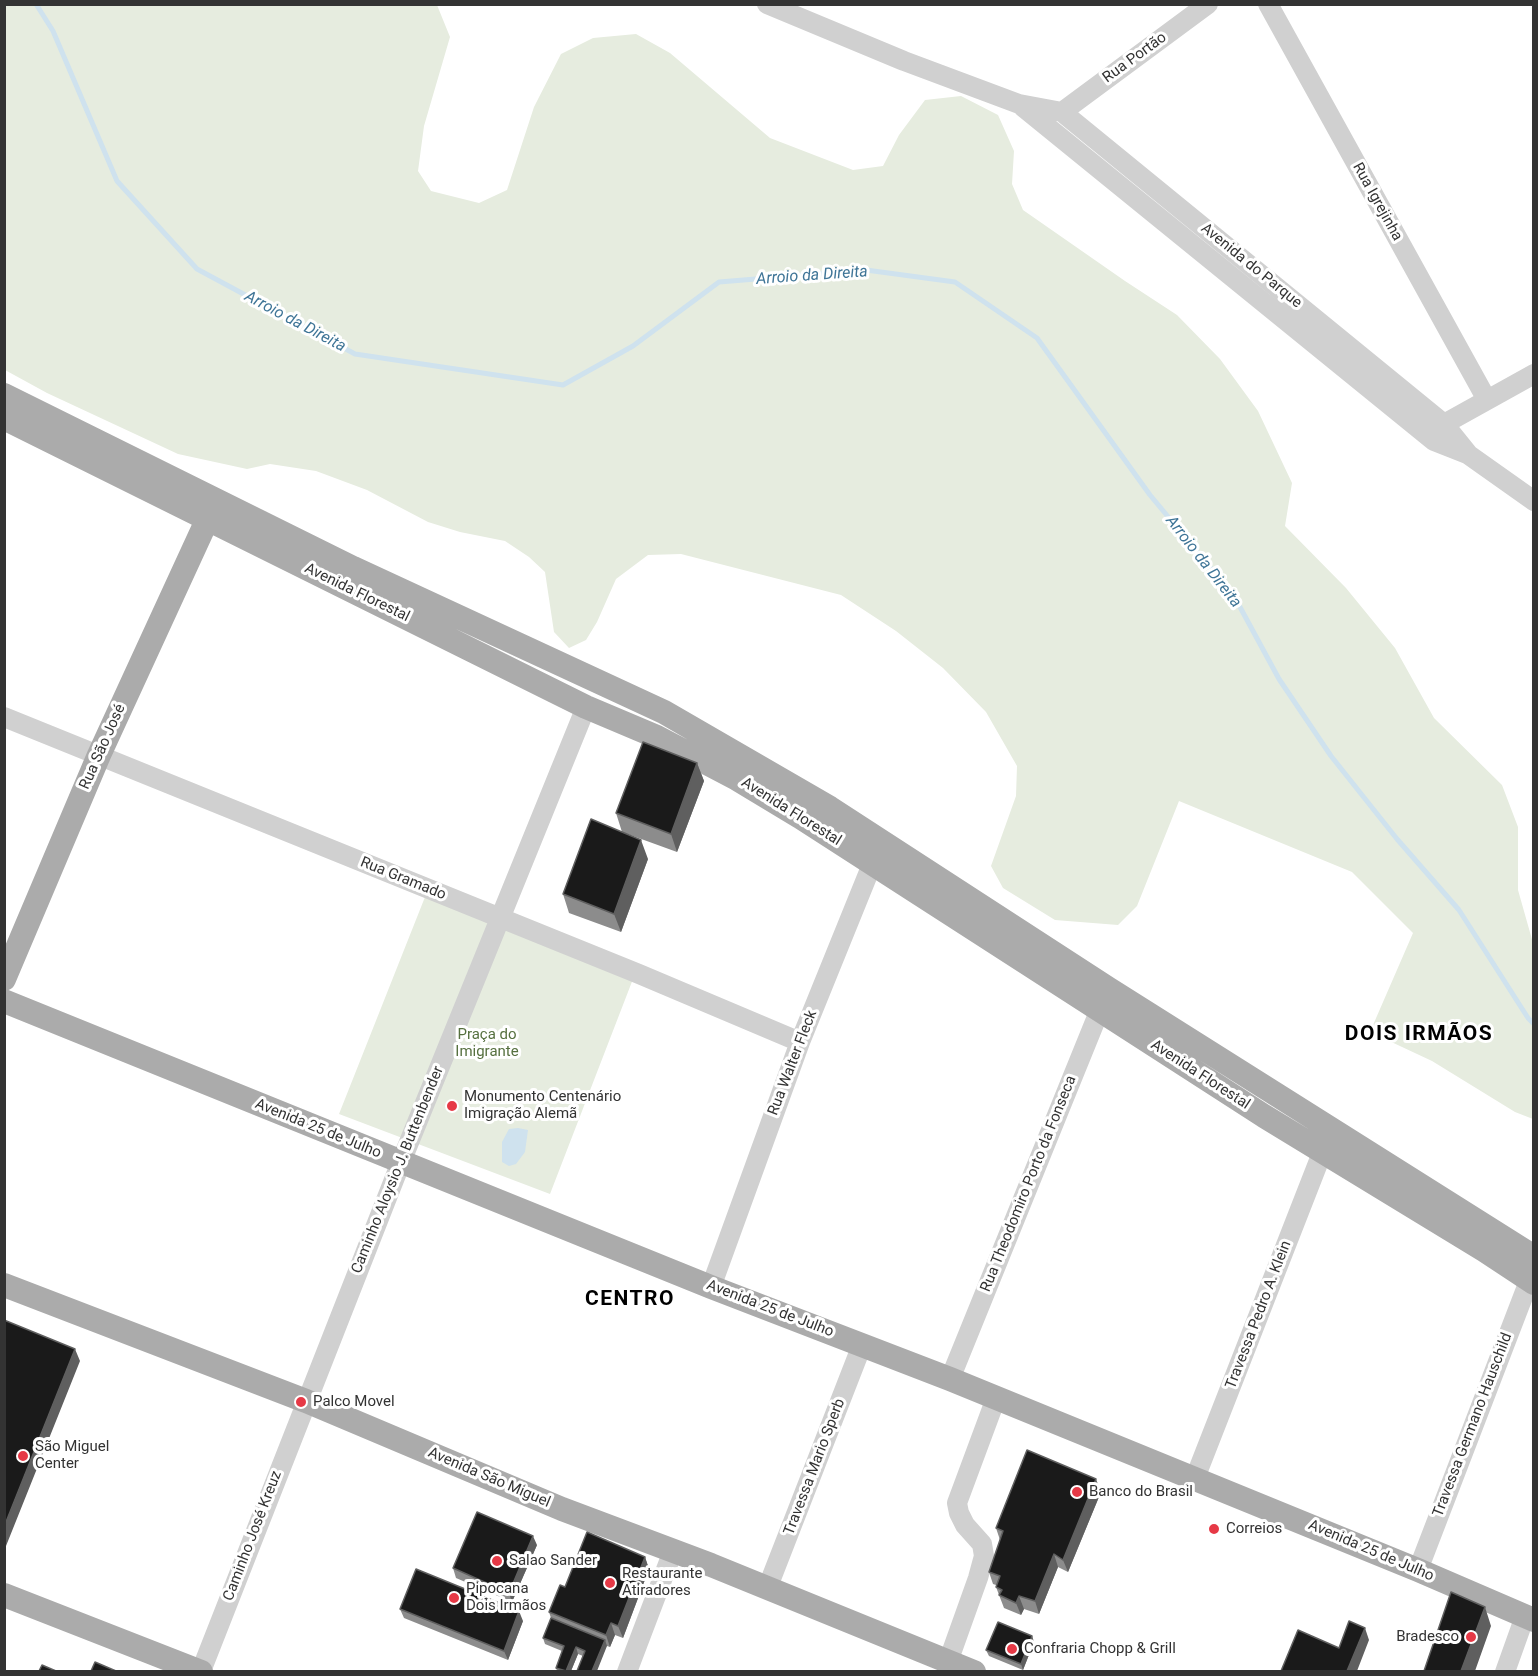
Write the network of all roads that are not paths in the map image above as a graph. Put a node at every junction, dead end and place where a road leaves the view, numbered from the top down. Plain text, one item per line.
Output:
1 (767, 4) edge
2 (1208, 4) edge
3 (1268, 4) edge
4 (1019, 104) junction
5 (1062, 112) junction
6 (1533, 374) edge
7 (4, 395) edge
8 (1486, 400) junction
9 (4, 418) edge
10 (1444, 424) junction
11 (1469, 454) junction
12 (1533, 501) edge
13 (208, 518) junction
14 (586, 706) junction
15 (4, 717) edge
16 (99, 755) junction
17 (882, 841) junction
18 (873, 864) junction
19 (499, 919) junction
20 (4, 979) edge
21 (1103, 1000) junction
22 (4, 1001) edge
23 (800, 1042) junction
24 (1270, 1106) junction
25 (1322, 1153) junction
26 (401, 1162) junction
27 (1533, 1257) edge
28 (1531, 1282) edge
29 (4, 1285) edge
30 (711, 1287) junction
31 (862, 1345) junction
32 (950, 1379) junction
33 (996, 1398) junction
34 (306, 1401) junction
35 (1195, 1478) junction
36 (673, 1551) junction
37 (1418, 1570) junction
38 (767, 1589) junction
39 (4, 1595) edge
40 (1529, 1618) edge
41 (948, 1662) junction
42 (201, 1671) edge
43 (627, 1671) edge
44 (974, 1671) edge
45 (1505, 1671) edge

1 - 4 street, Avenida do Parque
2 - 5 street, Rua Portão
3 - 8 street, Rua Igrejinha
4 - 5 street, Avenida do Parque
4 - 11 street, Avenida do Parque
5 - 10 street, Avenida do Parque
6 - 8 street
7 - 17 main road, Avenida Florestal
8 - 10 street
9 - 13 main road, Avenida Florestal
10 - 11 street, Avenida do Parque
11 - 12 street, Avenida do Parque
13 - 14 main road, Avenida Florestal
13 - 16 main road, Rua São José
14 - 18 main road, Avenida Florestal
14 - 19 street, Caminho Aloysio J. Buttenbender
15 - 16 street, Rua Gramado
16 - 19 street, Rua Gramado
16 - 20 main road, Rua São José
17 - 18 street, Rua Walter Fleck
17 - 21 main road, Avenida Florestal
18 - 21 main road, Avenida Florestal
18 - 23 street, Rua Walter Fleck
19 - 23 street, Rua Gramado
19 - 26 street, Caminho Aloysio J. Buttenbender
21 - 24 main road, Avenida Florestal
21 - 32 street, Rua Theodomiro Porto da Fonseca
22 - 26 main road, Avenida 25 de Julho
23 - 30 street, Rua Walter Fleck
24 - 25 main road, Avenida Florestal
24 - 27 main road, Avenida Florestal
25 - 28 main road, Avenida Florestal
25 - 35 street, Travessa Pedro A. Klein
26 - 30 main road, Avenida 25 de Julho
26 - 34 street, Caminho Aloysio J. Buttenbender
28 - 37 street, Travessa Germano Hauschild
29 - 34 main road, Avenida São Miguel
30 - 31 main road, Avenida 25 de Julho
31 - 32 main road, Avenida 25 de Julho
31 - 38 street, Travessa Mario Sperb
32 - 33 main road, Avenida 25 de Julho
33 - 35 main road, Avenida 25 de Julho
33 - 41 street
34 - 36 main road, Avenida São Miguel
34 - 42 street, Caminho José Kreuz
35 - 37 main road, Avenida 25 de Julho
36 - 38 main road, Avenida São Miguel
36 - 43 street
37 - 40 main road, Avenida 25 de Julho
38 - 41 main road, Avenida São Miguel
39 - 42 main road
40 - 45 street
41 - 44 main road, Avenida São Miguel

